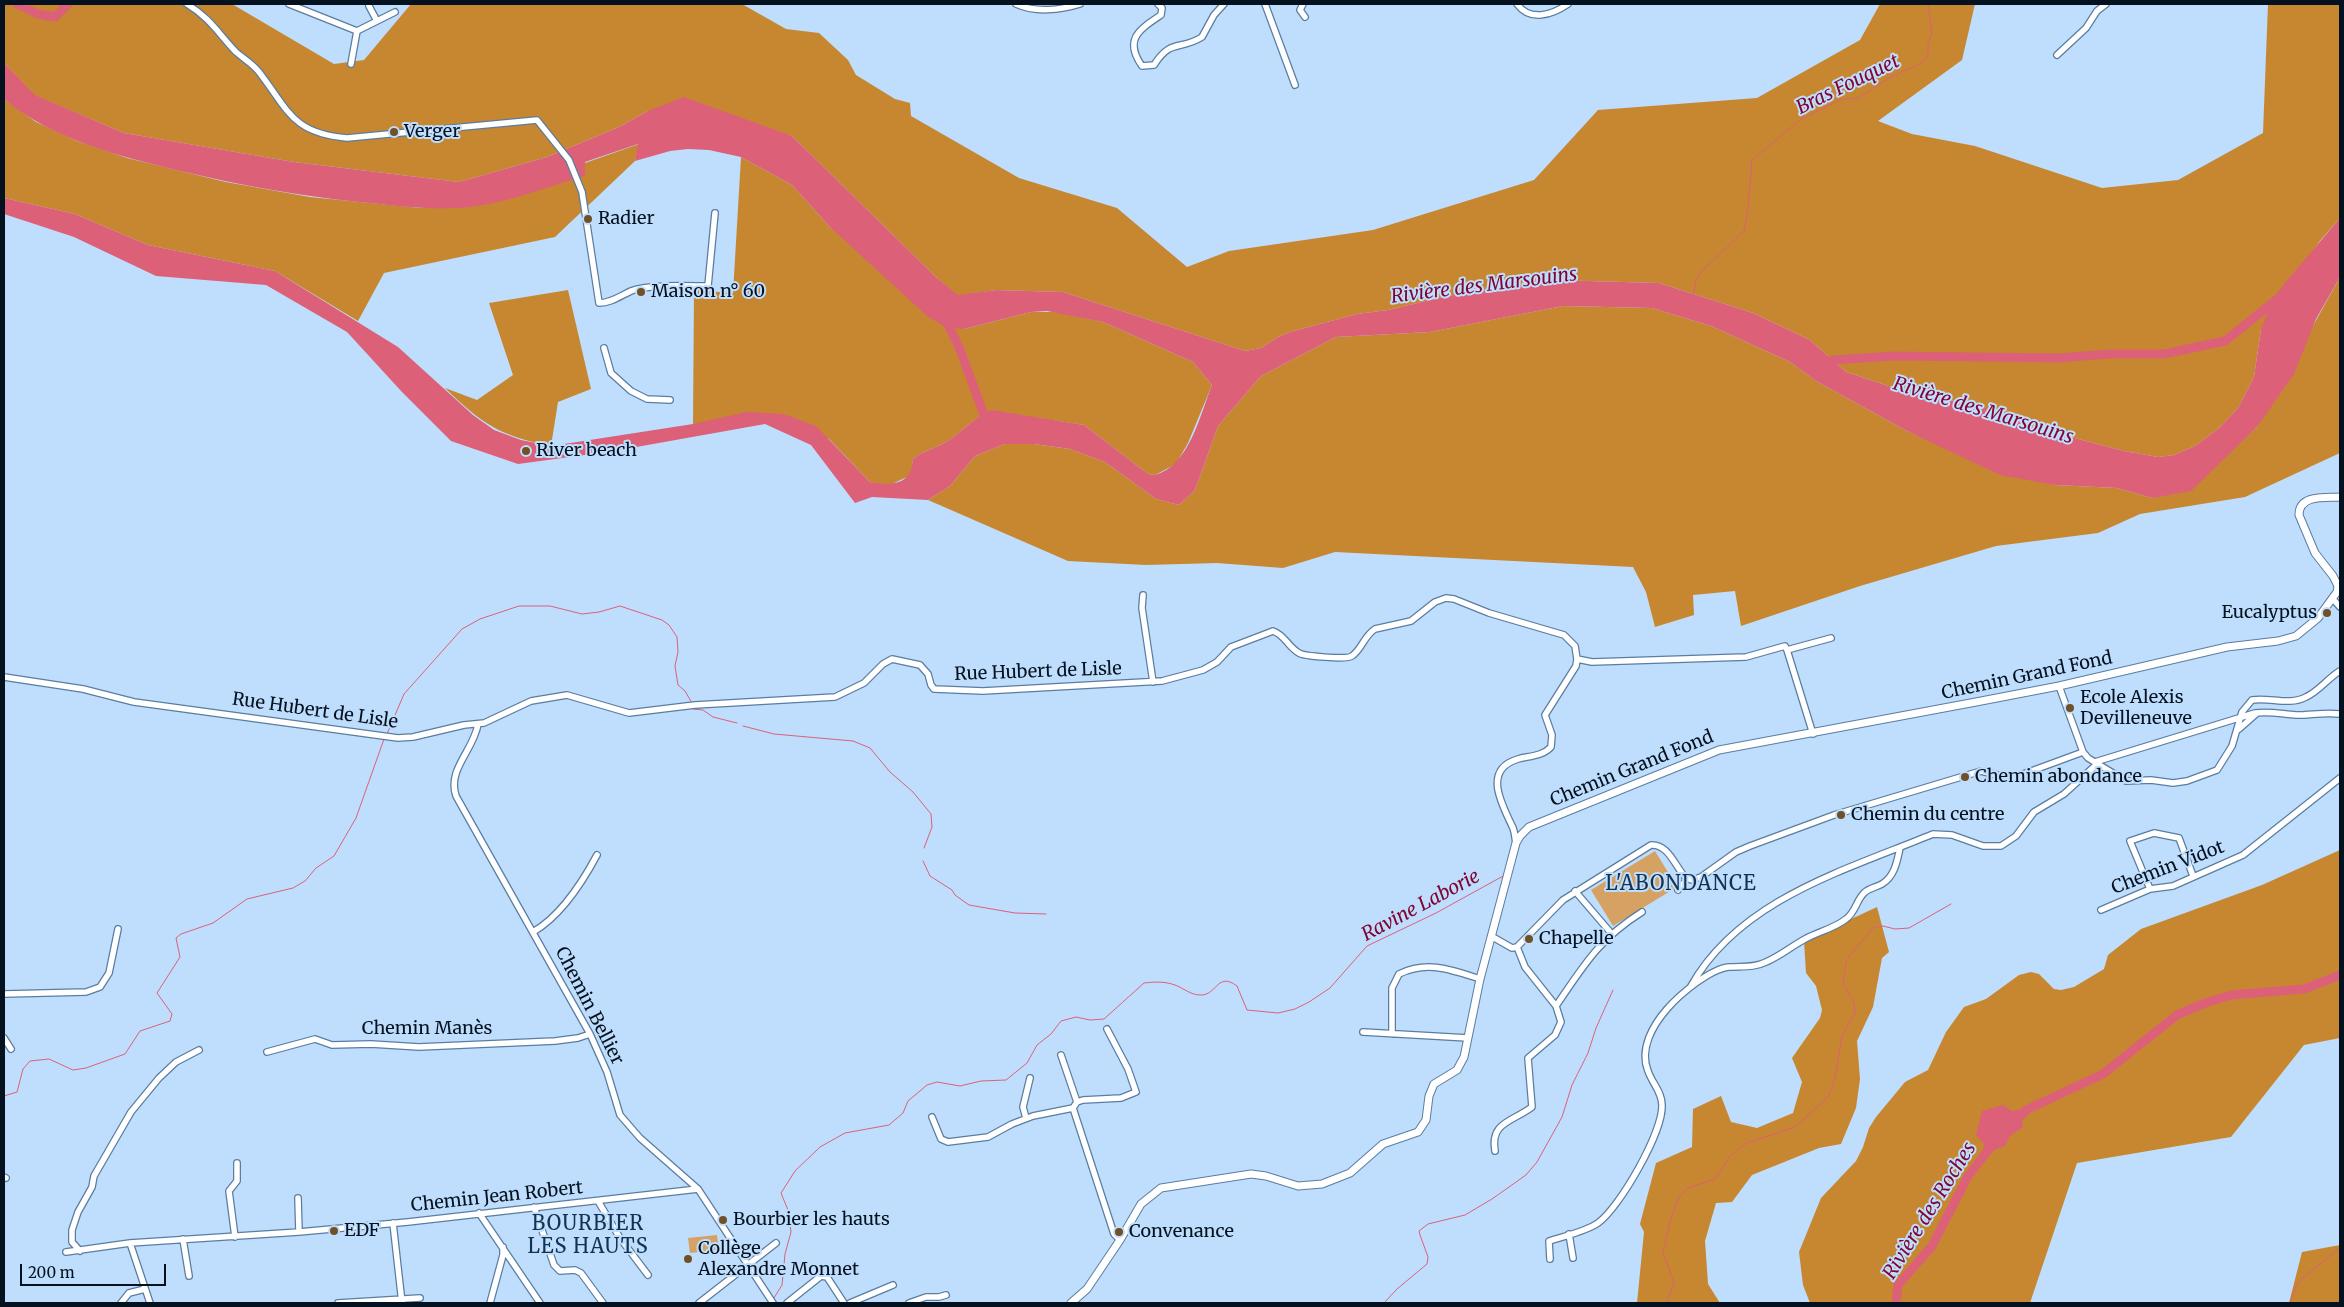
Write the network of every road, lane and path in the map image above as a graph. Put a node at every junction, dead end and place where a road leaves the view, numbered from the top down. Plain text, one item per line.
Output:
1 (187, 4) edge
2 (288, 4) edge
3 (1016, 4) edge
4 (1080, 4) edge
5 (1158, 4) edge
6 (1224, 4) edge
7 (1265, 4) edge
8 (1303, 4) edge
9 (1517, 4) edge
10 (1568, 4) edge
11 (2106, 4) edge
12 (369, 6) dead end
13 (395, 12) dead end
14 (1305, 17) dead end
15 (377, 21) junction
16 (357, 31) junction
17 (2057, 55) dead end
18 (351, 64) dead end
19 (1295, 85) dead end
20 (715, 213) dead end
21 (604, 348) dead end
22 (670, 400) dead end
23 (2340, 497) edge
24 (1143, 595) dead end
25 (2333, 599) junction
26 (2340, 607) edge
27 (1831, 638) dead end
28 (1787, 650) junction
29 (1577, 659) junction
30 (2340, 671) edge
31 (4, 677) edge
32 (1152, 682) junction
33 (2059, 686) junction
34 (2259, 712) junction
35 (2340, 714) edge
36 (2242, 716) junction
37 (478, 724) junction
38 (2237, 731) junction
39 (1813, 734) junction
40 (2083, 752) junction
41 (2096, 763) junction
42 (2340, 778) edge
43 (1516, 843) junction
44 (1900, 848) junction
45 (597, 855) dead end
46 (2193, 876) junction
47 (1687, 879) junction
48 (2150, 889) junction
49 (1678, 890) dead end
50 (1575, 891) junction
51 (2101, 910) dead end
52 (1642, 912) dead end
53 (118, 929) dead end
54 (533, 932) junction
55 (1611, 933) junction
56 (1491, 936) junction
57 (1518, 948) junction
58 (1480, 979) junction
59 (1690, 988) junction
60 (4, 994) edge
61 (1556, 1006) junction
62 (1107, 1029) dead end
63 (1362, 1032) dead end
64 (590, 1034) junction
65 (1392, 1034) junction
66 (4, 1038) edge
67 (1468, 1038) junction
68 (11, 1049) dead end
69 (199, 1050) dead end
70 (267, 1052) dead end
71 (1060, 1055) dead end
72 (1030, 1078) dead end
73 (1077, 1102) junction
74 (1073, 1108) junction
75 (932, 1118) dead end
76 (1026, 1118) junction
77 (1495, 1151) dead end
78 (237, 1164) dead end
79 (698, 1190) junction
80 (298, 1198) dead end
81 (598, 1201) junction
82 (534, 1207) junction
83 (479, 1213) junction
84 (393, 1223) junction
85 (299, 1232) junction
86 (1569, 1234) junction
87 (235, 1237) junction
88 (184, 1239) junction
89 (1120, 1240) junction
90 (130, 1243) junction
91 (776, 1243) dead end
92 (503, 1246) junction
93 (80, 1251) junction
94 (66, 1252) dead end
95 (1573, 1258) dead end
96 (1550, 1259) dead end
97 (747, 1266) junction
98 (648, 1275) dead end
99 (189, 1276) dead end
100 (893, 1286) dead end
101 (145, 1289) junction
102 (946, 1295) dead end
103 (420, 1298) dead end
104 (402, 1301) edge
105 (121, 1303) edge
106 (150, 1303) edge
107 (338, 1303) edge
108 (490, 1303) edge
109 (540, 1303) edge
110 (603, 1303) edge
111 (698, 1303) edge
112 (772, 1303) edge
113 (787, 1303) edge
114 (844, 1303) edge
115 (850, 1303) edge
116 (909, 1303) edge
117 (1071, 1303) edge

1 - 20 street
2 - 16 street
3 - 4 street
5 - 6 street
7 - 19 street
8 - 14 street
9 - 10 street
11 - 17 street
12 - 15 street
13 - 15 street
15 - 16 street
16 - 18 street
21 - 22 street
23 - 25 street
24 - 32 street
25 - 26 street
25 - 33 street, Chemin Grand Fond
27 - 28 street
28 - 29 street
28 - 39 street
29 - 32 street, Rue Hubert de Lisle
29 - 43 street
30 - 36 street
31 - 37 street, Rue Hubert de Lisle
32 - 37 street, Rue Hubert de Lisle
33 - 39 street, Chemin Grand Fond
33 - 40 street
34 - 35 street
34 - 36 street
34 - 38 street
36 - 38 street
36 - 41 street
37 - 54 street, Chemin Bellier
38 - 41 street
39 - 43 street, Chemin Grand Fond
40 - 41 street
40 - 47 street
41 - 44 street
42 - 46 street, Chemin Vidot
43 - 56 street, Chemin Grand Fond
44 - 59 street
44 - 59 street
45 - 54 street
46 - 48 street, Chemin Vidot
46 - 48 street
47 - 49 street
47 - 50 street
48 - 51 street, Chemin Vidot
50 - 55 street
50 - 57 street
52 - 55 street
53 - 60 street
54 - 64 street, Chemin Bellier
55 - 61 street
56 - 57 street
56 - 58 street, Chemin Grand Fond
57 - 61 street
58 - 65 street
58 - 67 street, Chemin Grand Fond
59 - 86 street
61 - 77 street
62 - 73 street
63 - 65 street
64 - 70 street, Chemin Manès
64 - 79 street, Chemin Bellier
65 - 67 street
66 - 68 street
67 - 89 street, Chemin Grand Fond
69 - 93 street
71 - 73 street
72 - 76 street
73 - 74 street
74 - 76 street
74 - 89 street
75 - 76 street
78 - 87 street
79 - 81 street, Chemin Jean Robert
79 - 97 street, Chemin Bellier
80 - 85 street
81 - 82 street, Chemin Jean Robert
81 - 98 street
82 - 83 street, Chemin Jean Robert
82 - 110 street
83 - 84 street, Chemin Jean Robert
83 - 92 street
84 - 85 street, Chemin Jean Robert
84 - 104 street
85 - 87 street, Chemin Jean Robert
86 - 95 street
86 - 96 street
87 - 88 street, Chemin Jean Robert
88 - 90 street, Chemin Jean Robert
88 - 99 street
89 - 117 street, Chemin Grand Fond
90 - 93 street, Chemin Jean Robert
90 - 101 street
91 - 97 street
92 - 108 street
92 - 109 street
93 - 94 street, Chemin Jean Robert
97 - 111 street
97 - 112 street, Chemin Bellier
100 - 115 street
101 - 105 street
101 - 106 street
102 - 116 street
103 - 104 street
104 - 107 street
113 - 114 street

